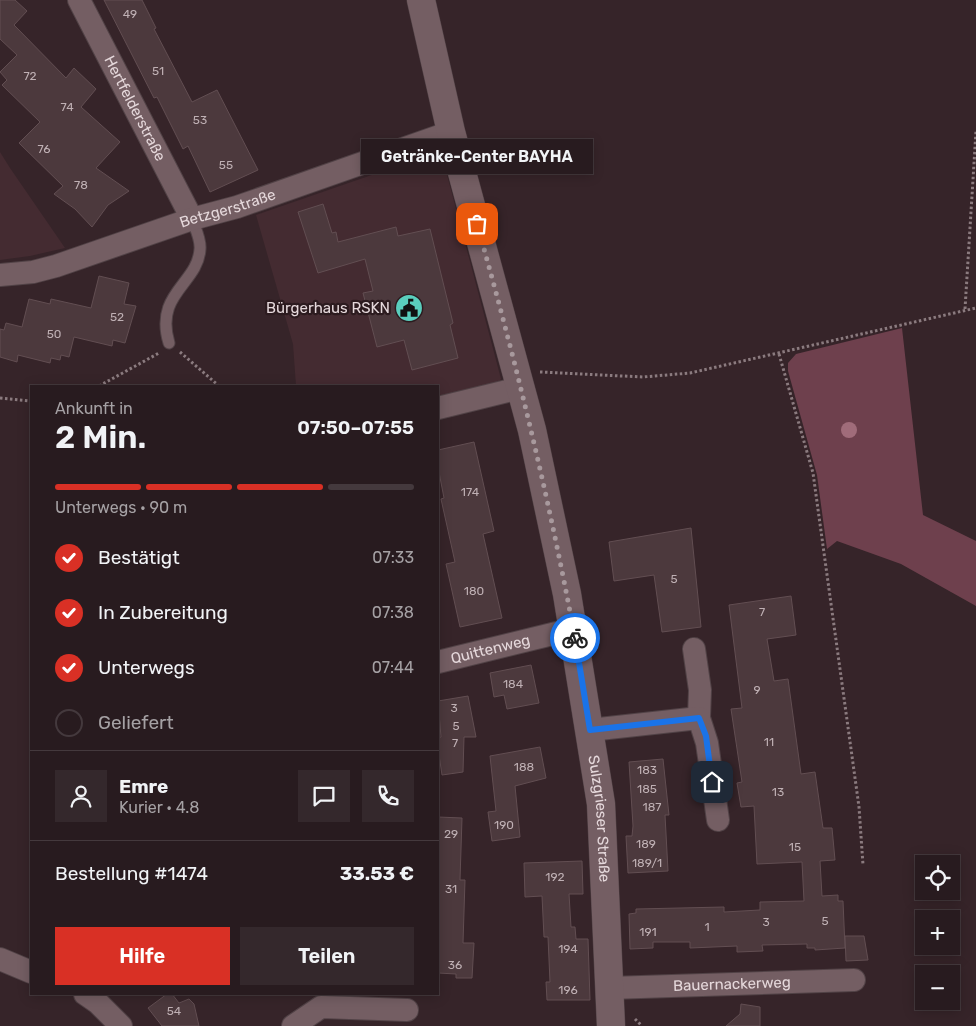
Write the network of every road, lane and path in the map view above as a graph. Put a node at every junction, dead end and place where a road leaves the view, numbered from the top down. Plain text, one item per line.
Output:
1 (79, 0) edge
2 (421, 0) edge
3 (976, 130) edge
4 (451, 132) junction
5 (192, 219) junction
6 (0, 275) edge
7 (976, 308) edge
8 (965, 309) junction
9 (169, 343) junction
10 (779, 354) junction
11 (518, 379) junction
12 (101, 385) edge
13 (218, 385) edge
14 (0, 398) edge
15 (30, 401) edge
16 (439, 408) edge
17 (573, 629) junction
18 (694, 648) dead end
19 (439, 662) edge
20 (699, 718) junction
21 (590, 730) junction
22 (718, 820) dead end
23 (863, 865) dead end
24 (0, 960) edge
25 (30, 972) edge
26 (854, 980) dead end
27 (610, 988) junction
28 (86, 995) edge
29 (407, 1010) dead end
30 (120, 1026) edge
31 (294, 1026) edge
32 (611, 1026) edge

1 - 5 street, Hertfelderstraße
2 - 4 street, Sulzgrieser Straße
3 - 8 path
4 - 5 street, Betzgerstraße
4 - 11 street, Sulzgrieser Straße
5 - 6 street, Betzgerstraße
5 - 9 lane
7 - 8 path
8 - 10 path
9 - 12 path
9 - 13 path
10 - 11 path
10 - 23 path
11 - 16 street
11 - 17 street, Sulzgrieser Straße
14 - 15 path
17 - 19 street, Quittenweg
17 - 21 street, Sulzgrieser Straße
18 - 20 street
20 - 21 street
20 - 22 street
21 - 27 street, Sulzgrieser Straße
24 - 25 street
26 - 27 street, Bauernackerweg
27 - 32 street, Sulzgrieser Straße
28 - 30 street
29 - 31 street

